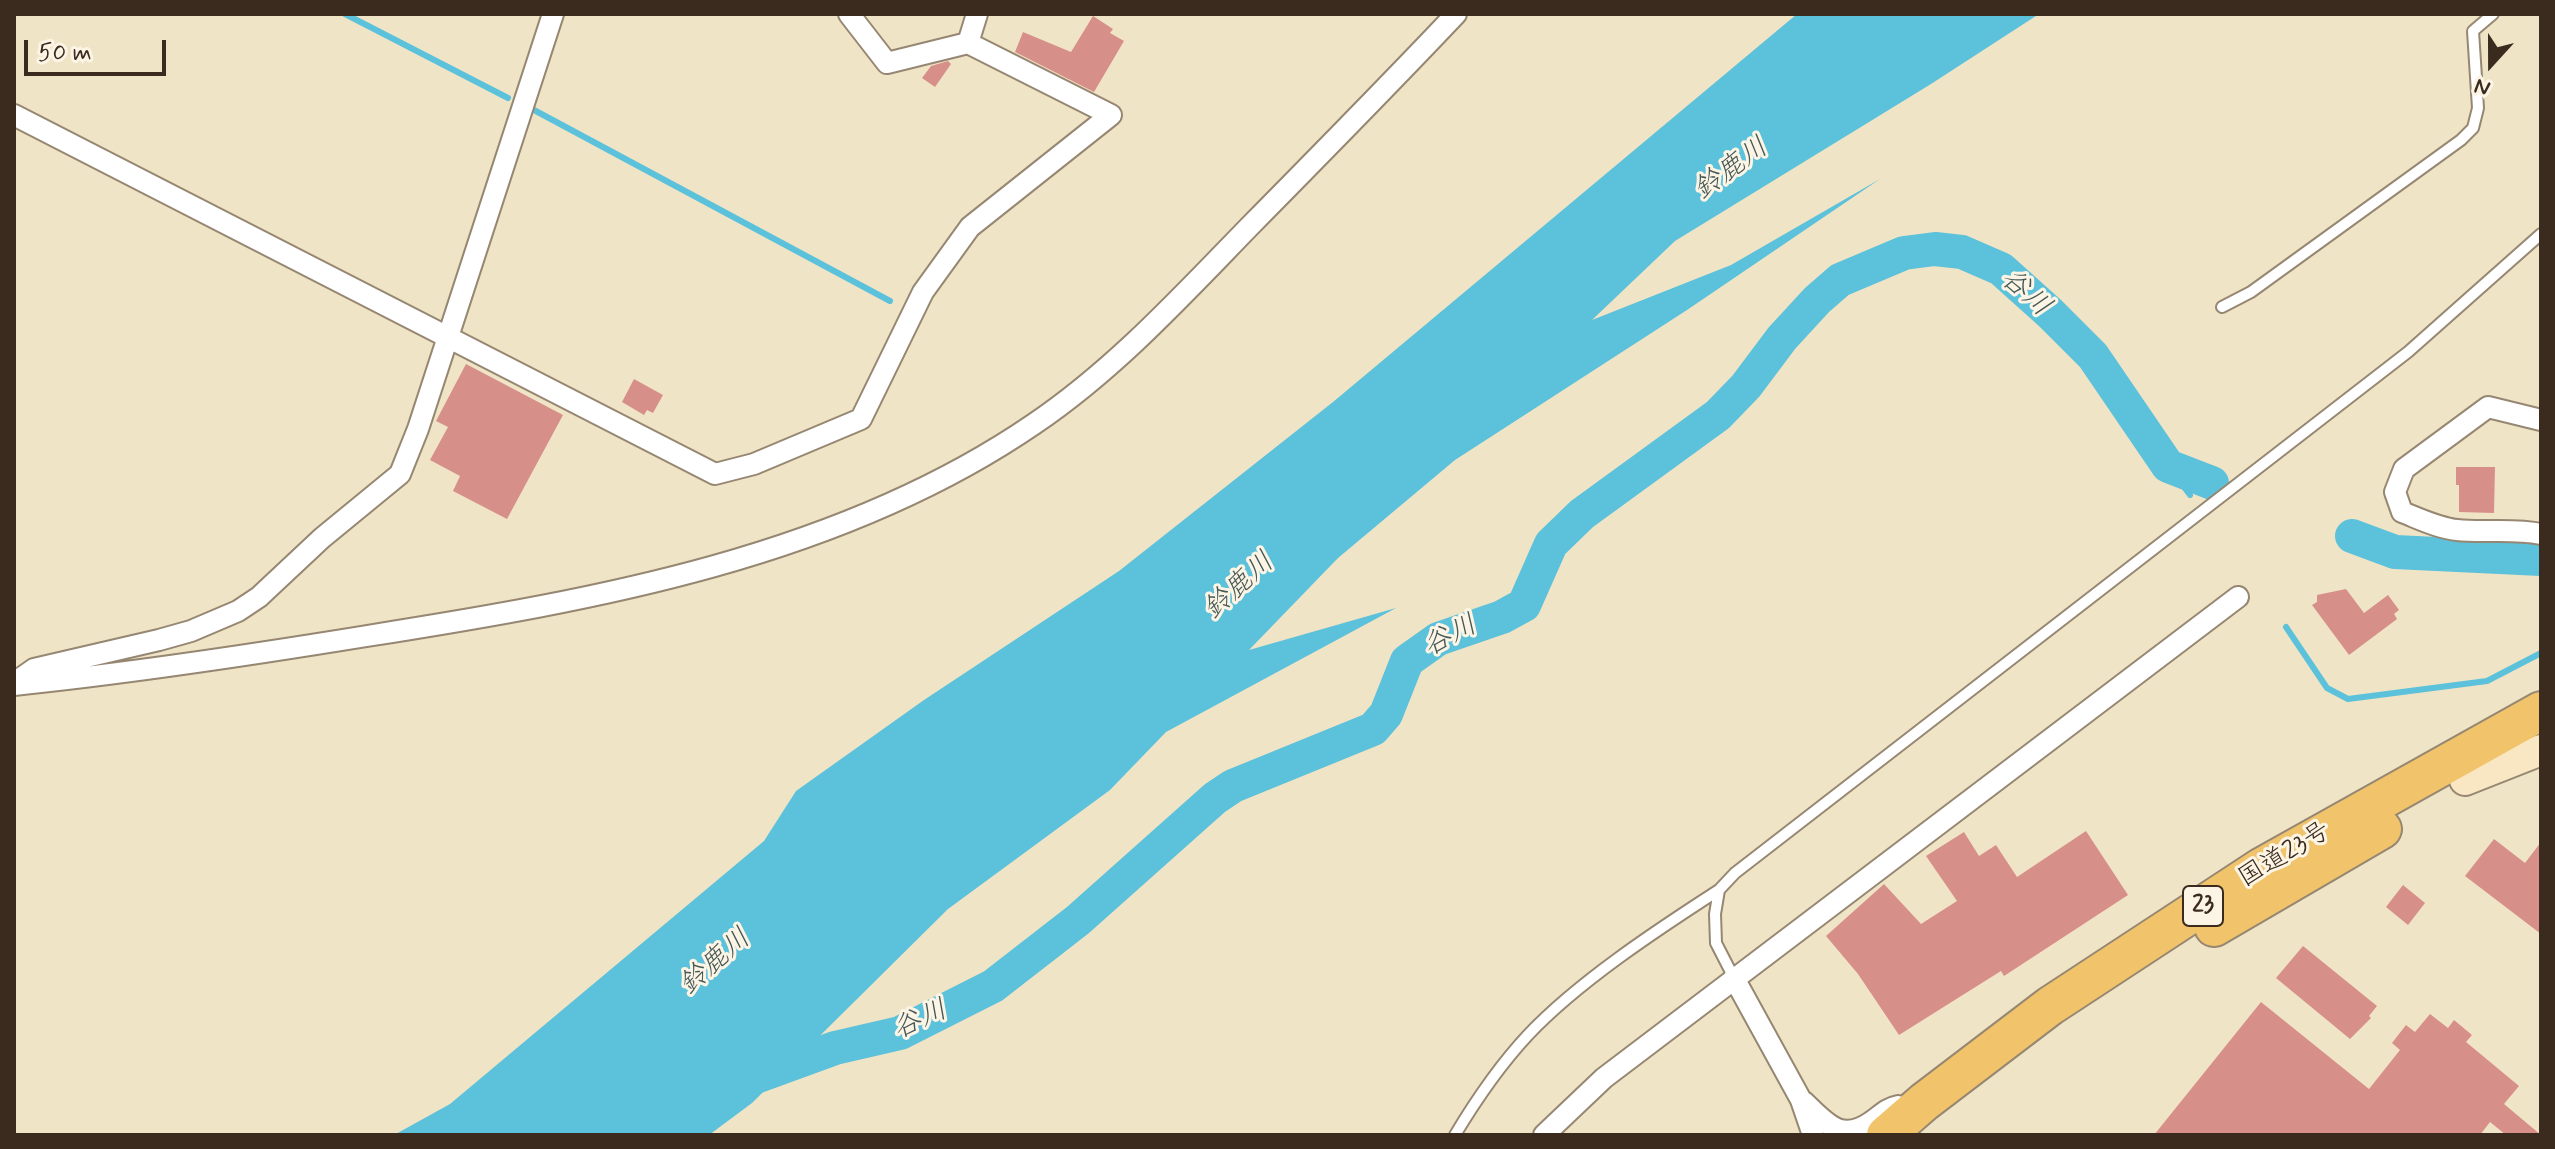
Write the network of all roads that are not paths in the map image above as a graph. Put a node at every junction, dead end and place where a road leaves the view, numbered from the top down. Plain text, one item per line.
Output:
1 (553, 14) edge
2 (849, 14) edge
3 (977, 14) edge
4 (1456, 14) edge
5 (2493, 14) edge
6 (968, 43) junction
7 (14, 115) edge
8 (2541, 234) edge
9 (2222, 307) dead end
10 (447, 338) junction
11 (2541, 420) edge
12 (2541, 534) edge
13 (2238, 597) dead end
14 (14, 684) edge
15 (2541, 711) edge
16 (2541, 739) edge
17 (2541, 750) edge
18 (2465, 780) junction
19 (1719, 890) junction
20 (1734, 978) junction
21 (1801, 1100) junction
22 (1925, 1118) edge
23 (1455, 1135) edge
24 (1544, 1135) edge
25 (1813, 1135) edge
26 (1886, 1135) edge

1 - 10 street
2 - 6 street
3 - 6 street
4 - 14 street
5 - 9 lane
6 - 10 street
7 - 10 street
8 - 19 lane
10 - 14 street
11 - 12 street
13 - 20 street
15 - 22 highway, 国道23号 / 23
16 - 18 highway, 国道23号 / 23
17 - 18 street
18 - 22 highway, 国道23号 / 23
19 - 20 lane
19 - 23 lane
20 - 21 street
20 - 24 street
21 - 22 street
21 - 25 street
22 - 26 highway, 国道23号 / 23

